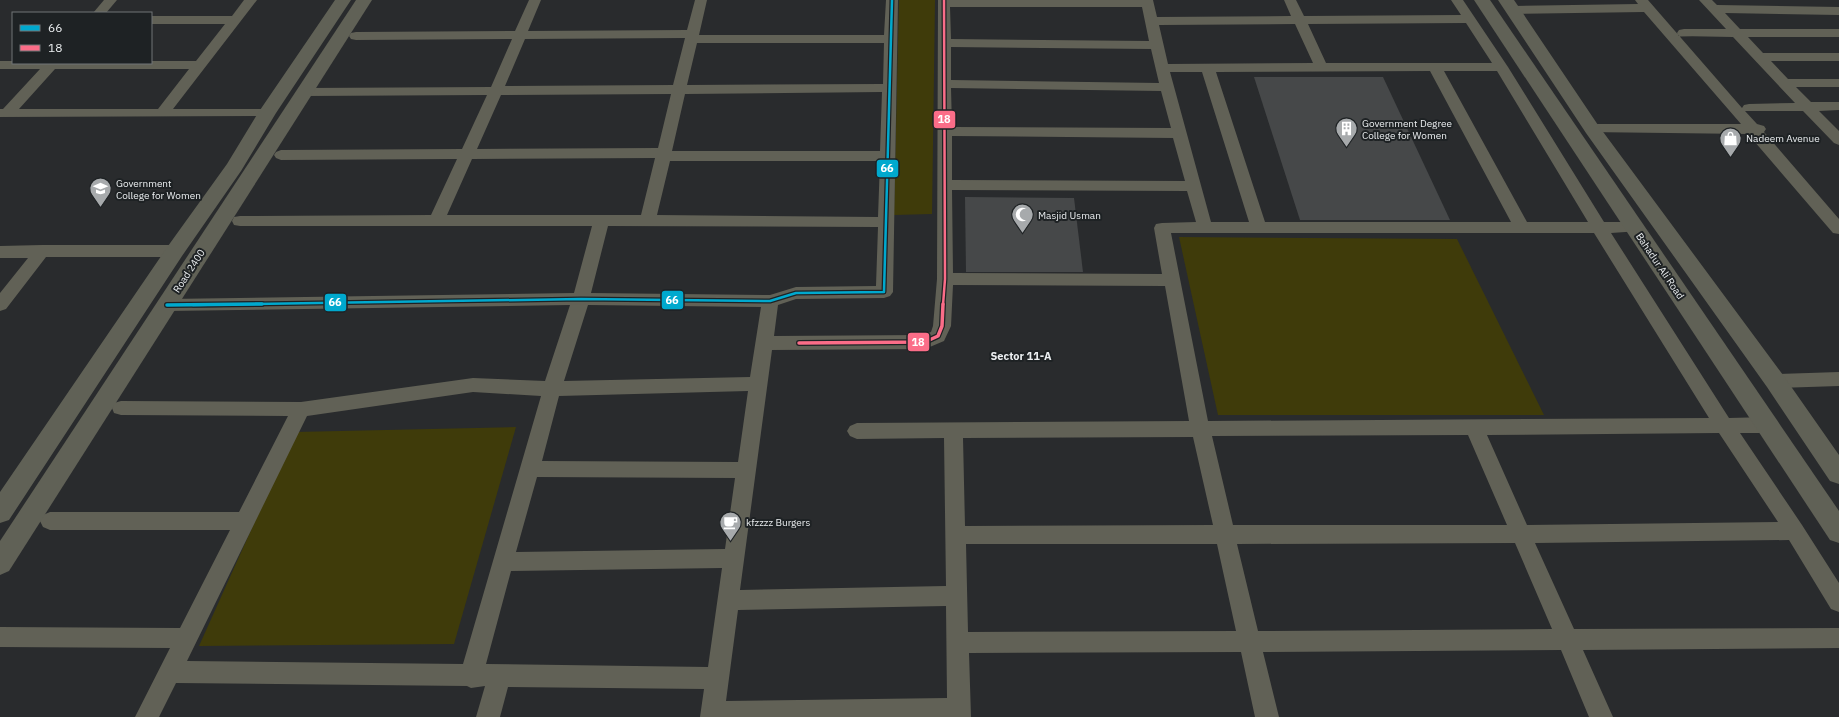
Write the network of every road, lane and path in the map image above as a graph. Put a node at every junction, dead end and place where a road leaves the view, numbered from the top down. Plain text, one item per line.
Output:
1 (112, 0) edge
2 (251, 0) edge
3 (343, 0) edge
4 (364, 0) edge
5 (535, 0) edge
6 (701, 0) edge
7 (892, 0) edge
8 (1290, 0) edge
9 (1457, 0) edge
10 (1482, 0) edge
11 (944, 1) edge
12 (1148, 2) edge
13 (1647, 3) edge
14 (1709, 4) edge
15 (1510, 5) edge
16 (1839, 11) edge
17 (100, 12) edge
18 (1468, 19) junction
19 (152, 20) edge
20 (235, 20) junction
21 (1152, 21) junction
22 (1300, 21) junction
23 (1684, 33) junction
24 (1736, 33) junction
25 (1839, 33) edge
26 (520, 35) junction
27 (356, 36) dead end
28 (693, 37) junction
29 (890, 39) junction
30 (944, 43) junction
31 (1157, 45) junction
32 (1759, 57) junction
33 (1839, 57) edge
34 (52, 64) edge
35 (0, 65) edge
36 (200, 65) junction
37 (1321, 67) junction
38 (1435, 67) junction
39 (1501, 67) junction
40 (1162, 68) junction
41 (1208, 68) junction
42 (1785, 83) junction
43 (1839, 83) edge
44 (945, 84) junction
45 (1168, 86) junction
46 (889, 88) junction
47 (680, 89) junction
48 (496, 90) junction
49 (305, 92) junction
50 (1839, 106) edge
51 (1808, 107) junction
52 (1749, 108) junction
53 (3, 113) edge
54 (162, 113) junction
55 (267, 113) junction
56 (1592, 129) junction
57 (1758, 129) junction
58 (945, 131) junction
59 (1179, 133) junction
60 (1839, 139) edge
61 (467, 154) junction
62 (664, 154) junction
63 (281, 155) dead end
64 (887, 156) junction
65 (257, 166) junction
66 (234, 167) junction
67 (945, 185) junction
68 (1194, 186) junction
69 (1839, 212) edge
70 (601, 220) junction
71 (648, 220) junction
72 (240, 221) dead end
73 (436, 221) junction
74 (886, 222) junction
75 (1522, 227) junction
76 (1599, 227) junction
77 (1634, 227) junction
78 (1205, 228) junction
79 (1259, 228) junction
80 (1839, 229) edge
81 (175, 251) junction
82 (0, 252) edge
83 (42, 252) junction
84 (945, 278) junction
85 (1172, 280) junction
86 (581, 299) junction
87 (770, 301) junction
88 (0, 305) edge
89 (167, 305) junction
90 (1708, 337) junction
91 (1743, 337) junction
92 (764, 343) junction
93 (1839, 379) edge
94 (1775, 381) junction
95 (758, 384) junction
96 (552, 389) junction
97 (122, 408) dead end
98 (302, 409) junction
99 (1724, 425) junction
100 (1768, 425) junction
101 (1474, 426) junction
102 (1200, 428) junction
103 (953, 430) junction
104 (857, 431) dead end
105 (530, 469) junction
106 (747, 470) junction
107 (1839, 474) edge
108 (0, 512) edge
109 (50, 521) dead end
110 (246, 521) junction
111 (1795, 531) junction
112 (1839, 532) edge
113 (1521, 534) junction
114 (955, 535) junction
115 (1224, 535) junction
116 (734, 558) junction
117 (503, 562) junction
118 (0, 563) edge
119 (956, 596) junction
120 (728, 600) junction
121 (1839, 602) edge
122 (0, 637) edge
123 (188, 638) junction
124 (1839, 638) edge
125 (1567, 640) junction
126 (1249, 642) junction
127 (957, 643) junction
128 (170, 672) junction
129 (470, 676) junction
130 (499, 677) junction
131 (718, 678) junction
132 (959, 713) edge
133 (713, 715) edge
134 (147, 717) edge
135 (488, 717) edge
136 (1267, 717) edge
137 (1601, 717) edge

1 - 17 street
2 - 20 street
3 - 55 main road
4 - 49 main road, Road 2400
5 - 26 street
6 - 28 street
7 - 29 street
8 - 22 street
9 - 18 street
10 - 77 main road, Bahadur Ali Road
11 - 12 street
11 - 30 street
12 - 21 street
13 - 15 street
13 - 23 street
13 - 57 street
14 - 16 street
14 - 24 street
15 - 56 main road
18 - 22 street
18 - 39 street
19 - 20 street
20 - 36 street
21 - 22 street
21 - 31 street
22 - 37 street
23 - 24 street
23 - 52 street
24 - 25 street
24 - 32 street
26 - 27 street
26 - 28 street
26 - 48 street
28 - 29 street
28 - 47 street
29 - 46 street
30 - 31 street
30 - 44 street
31 - 40 street
32 - 33 street
32 - 42 street
34 - 35 street
34 - 36 street
34 - 53 street
36 - 54 street
37 - 38 street
37 - 41 street
38 - 39 street
38 - 75 street
39 - 76 street
40 - 41 street
40 - 45 street
41 - 79 street
42 - 43 street
42 - 51 street
44 - 45 street
44 - 58 street
45 - 59 street
46 - 47 street
46 - 64 street
47 - 48 street
47 - 62 street
48 - 49 street
48 - 61 street
49 - 65 main road, Road 2400
50 - 51 street
51 - 52 street
51 - 60 street
52 - 57 street
53 - 54 street
54 - 55 street
55 - 66 main road
56 - 57 street
56 - 91 main road
57 - 69 street
57 - 80 street
58 - 59 street
58 - 67 street
59 - 68 street
61 - 62 street
61 - 63 street
61 - 73 street
62 - 64 street
62 - 71 street
64 - 74 street
65 - 66 main road
65 - 89 main road, Road 2400
66 - 81 main road
67 - 68 street
67 - 84 street
68 - 78 street
70 - 71 street
70 - 73 street
70 - 86 street
71 - 74 street
72 - 73 street
74 - 87 street
75 - 76 street
75 - 79 street
76 - 77 street
76 - 99 street
77 - 90 main road, Bahadur Ali Road
78 - 79 street
78 - 85 street
81 - 83 street
81 - 108 main road
82 - 83 street
83 - 88 street
84 - 85 street
84 - 92 street
85 - 102 street
86 - 87 street
86 - 89 street
86 - 96 street
87 - 92 street
89 - 118 main road, Road 2400
90 - 91 main road
90 - 100 main road, Bahadur Ali Road
91 - 94 main road
92 - 95 street
93 - 94 street
94 - 107 main road
95 - 96 street
95 - 106 street
96 - 98 street
96 - 105 street
97 - 98 street
98 - 110 street
99 - 100 street
99 - 101 street
99 - 111 street
100 - 112 main road, Bahadur Ali Road
101 - 102 street
101 - 113 street
102 - 103 street
102 - 115 street
103 - 104 street
103 - 114 street
105 - 106 street
105 - 117 street
106 - 116 street
109 - 110 street
110 - 123 street
111 - 113 street
111 - 121 street
113 - 115 street
113 - 125 street
114 - 115 street
114 - 119 street
115 - 126 street
116 - 117 street
116 - 120 street
117 - 129 street
119 - 120 street
119 - 127 street
120 - 131 street
122 - 123 street
123 - 128 street
124 - 125 street
125 - 126 street
125 - 137 street
126 - 127 street
126 - 136 street
127 - 132 street
128 - 129 street
128 - 134 street
129 - 130 street
130 - 131 street
130 - 135 street
131 - 133 street
132 - 133 street

